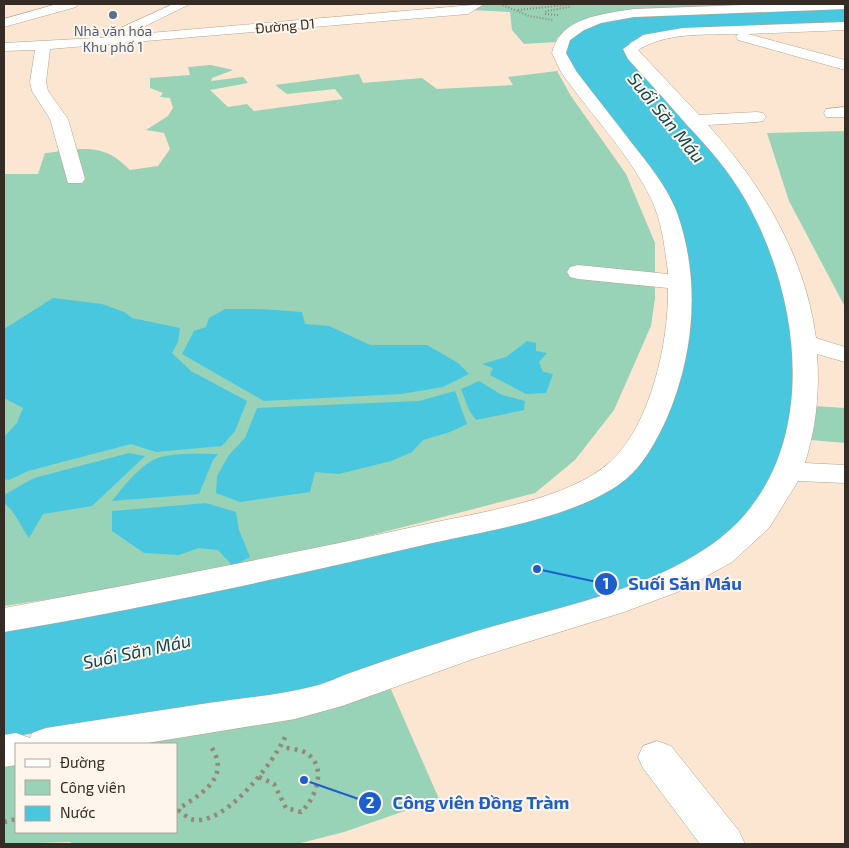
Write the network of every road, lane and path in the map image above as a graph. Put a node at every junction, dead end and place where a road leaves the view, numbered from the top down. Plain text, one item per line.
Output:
1 (71, 4) edge
2 (183, 4) edge
3 (500, 4) edge
4 (575, 4) edge
5 (845, 5) edge
6 (472, 7) edge
7 (325, 8) dead end
8 (518, 10) junction
9 (561, 20) dead end
10 (4, 23) edge
11 (294, 25) junction
12 (845, 26) edge
13 (722, 30) junction
14 (102, 42) junction
15 (42, 46) junction
16 (4, 47) edge
17 (845, 65) edge
18 (757, 117) dead end
19 (693, 121) junction
20 (75, 179) dead end
21 (578, 272) dead end
22 (681, 282) junction
23 (804, 342) junction
24 (845, 355) edge
25 (789, 472) junction
26 (845, 474) edge
27 (4, 620) edge
28 (291, 705) junction
29 (194, 720) junction
30 (52, 743) edge
31 (282, 747) junction
32 (657, 757) dead end
33 (260, 777) junction
34 (178, 810) edge
35 (178, 812) edge
36 (724, 844) edge

1 - 10 street
2 - 14 street
3 - 8 path
4 - 8 path
5 - 22 street
6 - 11 street, Đường D1
7 - 11 street
8 - 9 path
11 - 14 street, Đường D1
12 - 13 street
13 - 17 street
13 - 19 street
14 - 15 street, Đường D1
15 - 16 street, Đường D1
15 - 20 street
18 - 19 street
19 - 23 street
21 - 22 street
22 - 27 street
23 - 24 street
23 - 25 street
25 - 26 street
25 - 28 street
28 - 29 street
28 - 31 path
29 - 30 street
29 - 34 path
31 - 33 path
31 - 33 path
32 - 36 street
33 - 35 path

